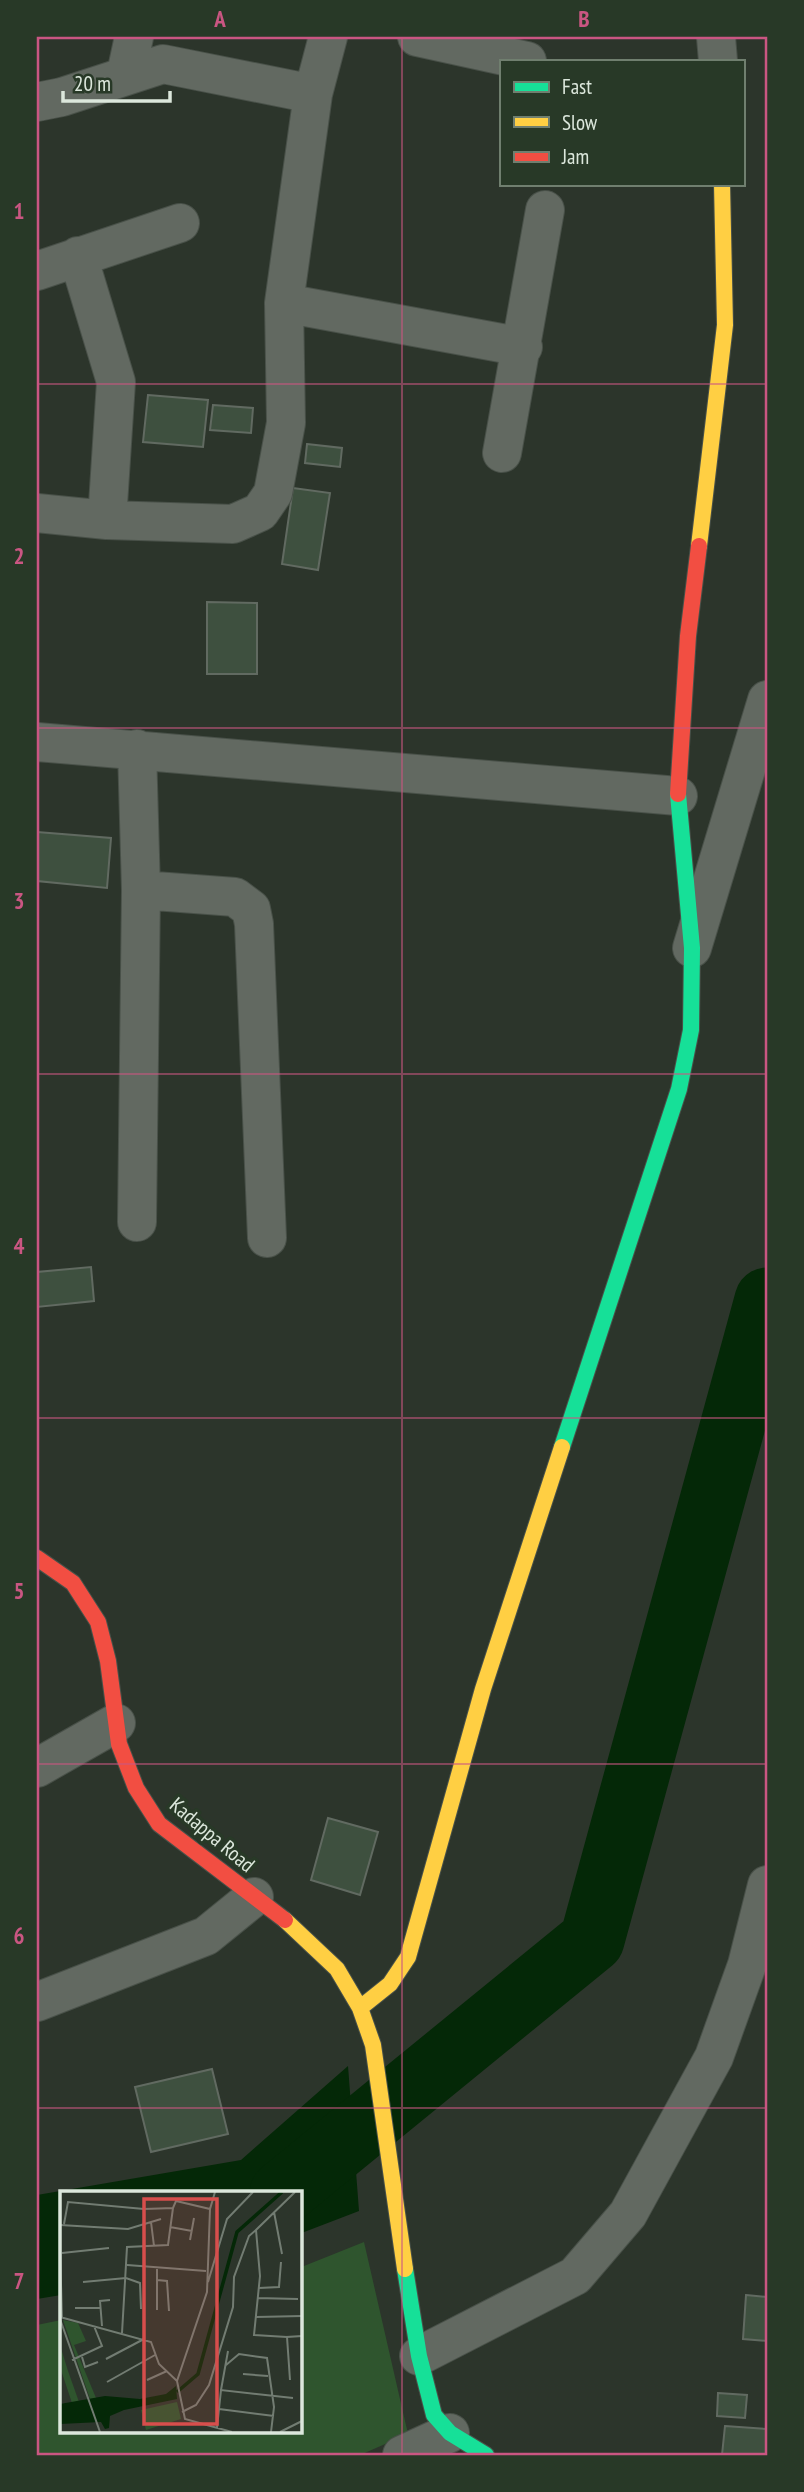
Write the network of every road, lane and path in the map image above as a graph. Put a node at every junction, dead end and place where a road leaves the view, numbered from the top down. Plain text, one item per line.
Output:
1 (134, 37) edge
2 (328, 37) edge
3 (417, 37) edge
4 (716, 37) edge
5 (522, 60) edge
6 (718, 60) edge
7 (126, 74) junction
8 (313, 94) junction
9 (37, 102) edge
10 (722, 186) edge
11 (545, 210) dead end
12 (180, 223) dead end
13 (78, 256) junction
14 (37, 271) edge
15 (284, 303) junction
16 (523, 348) junction
17 (502, 453) dead end
18 (37, 513) edge
19 (107, 520) junction
20 (767, 700) edge
21 (37, 742) edge
22 (137, 750) junction
23 (678, 796) junction
24 (141, 890) junction
25 (692, 948) junction
26 (137, 1222) dead end
27 (267, 1238) dead end
28 (37, 1559) edge
29 (116, 1723) junction
30 (37, 1768) edge
31 (767, 1885) edge
32 (254, 1897) junction
33 (37, 2002) edge
34 (360, 2008) junction
35 (419, 2356) junction
36 (450, 2433) junction
37 (402, 2455) edge
38 (486, 2455) edge

1 - 7 street
2 - 8 street
3 - 5 street
4 - 6 street
7 - 8 street
7 - 9 street
8 - 15 street
10 - 23 street
11 - 16 street
12 - 13 street
13 - 14 street
13 - 19 street
15 - 16 street
15 - 19 street
16 - 17 street
18 - 19 street
20 - 25 street
21 - 22 street
22 - 23 street
22 - 24 street
23 - 25 street
24 - 26 street
24 - 27 street
25 - 34 street
28 - 29 street, Kadappa Road
29 - 30 street
29 - 32 street, Kadappa Road
31 - 35 street
32 - 33 street
32 - 34 street, Kadappa Road
34 - 35 street, Kadappa Road
35 - 36 street
36 - 37 street
36 - 38 street

